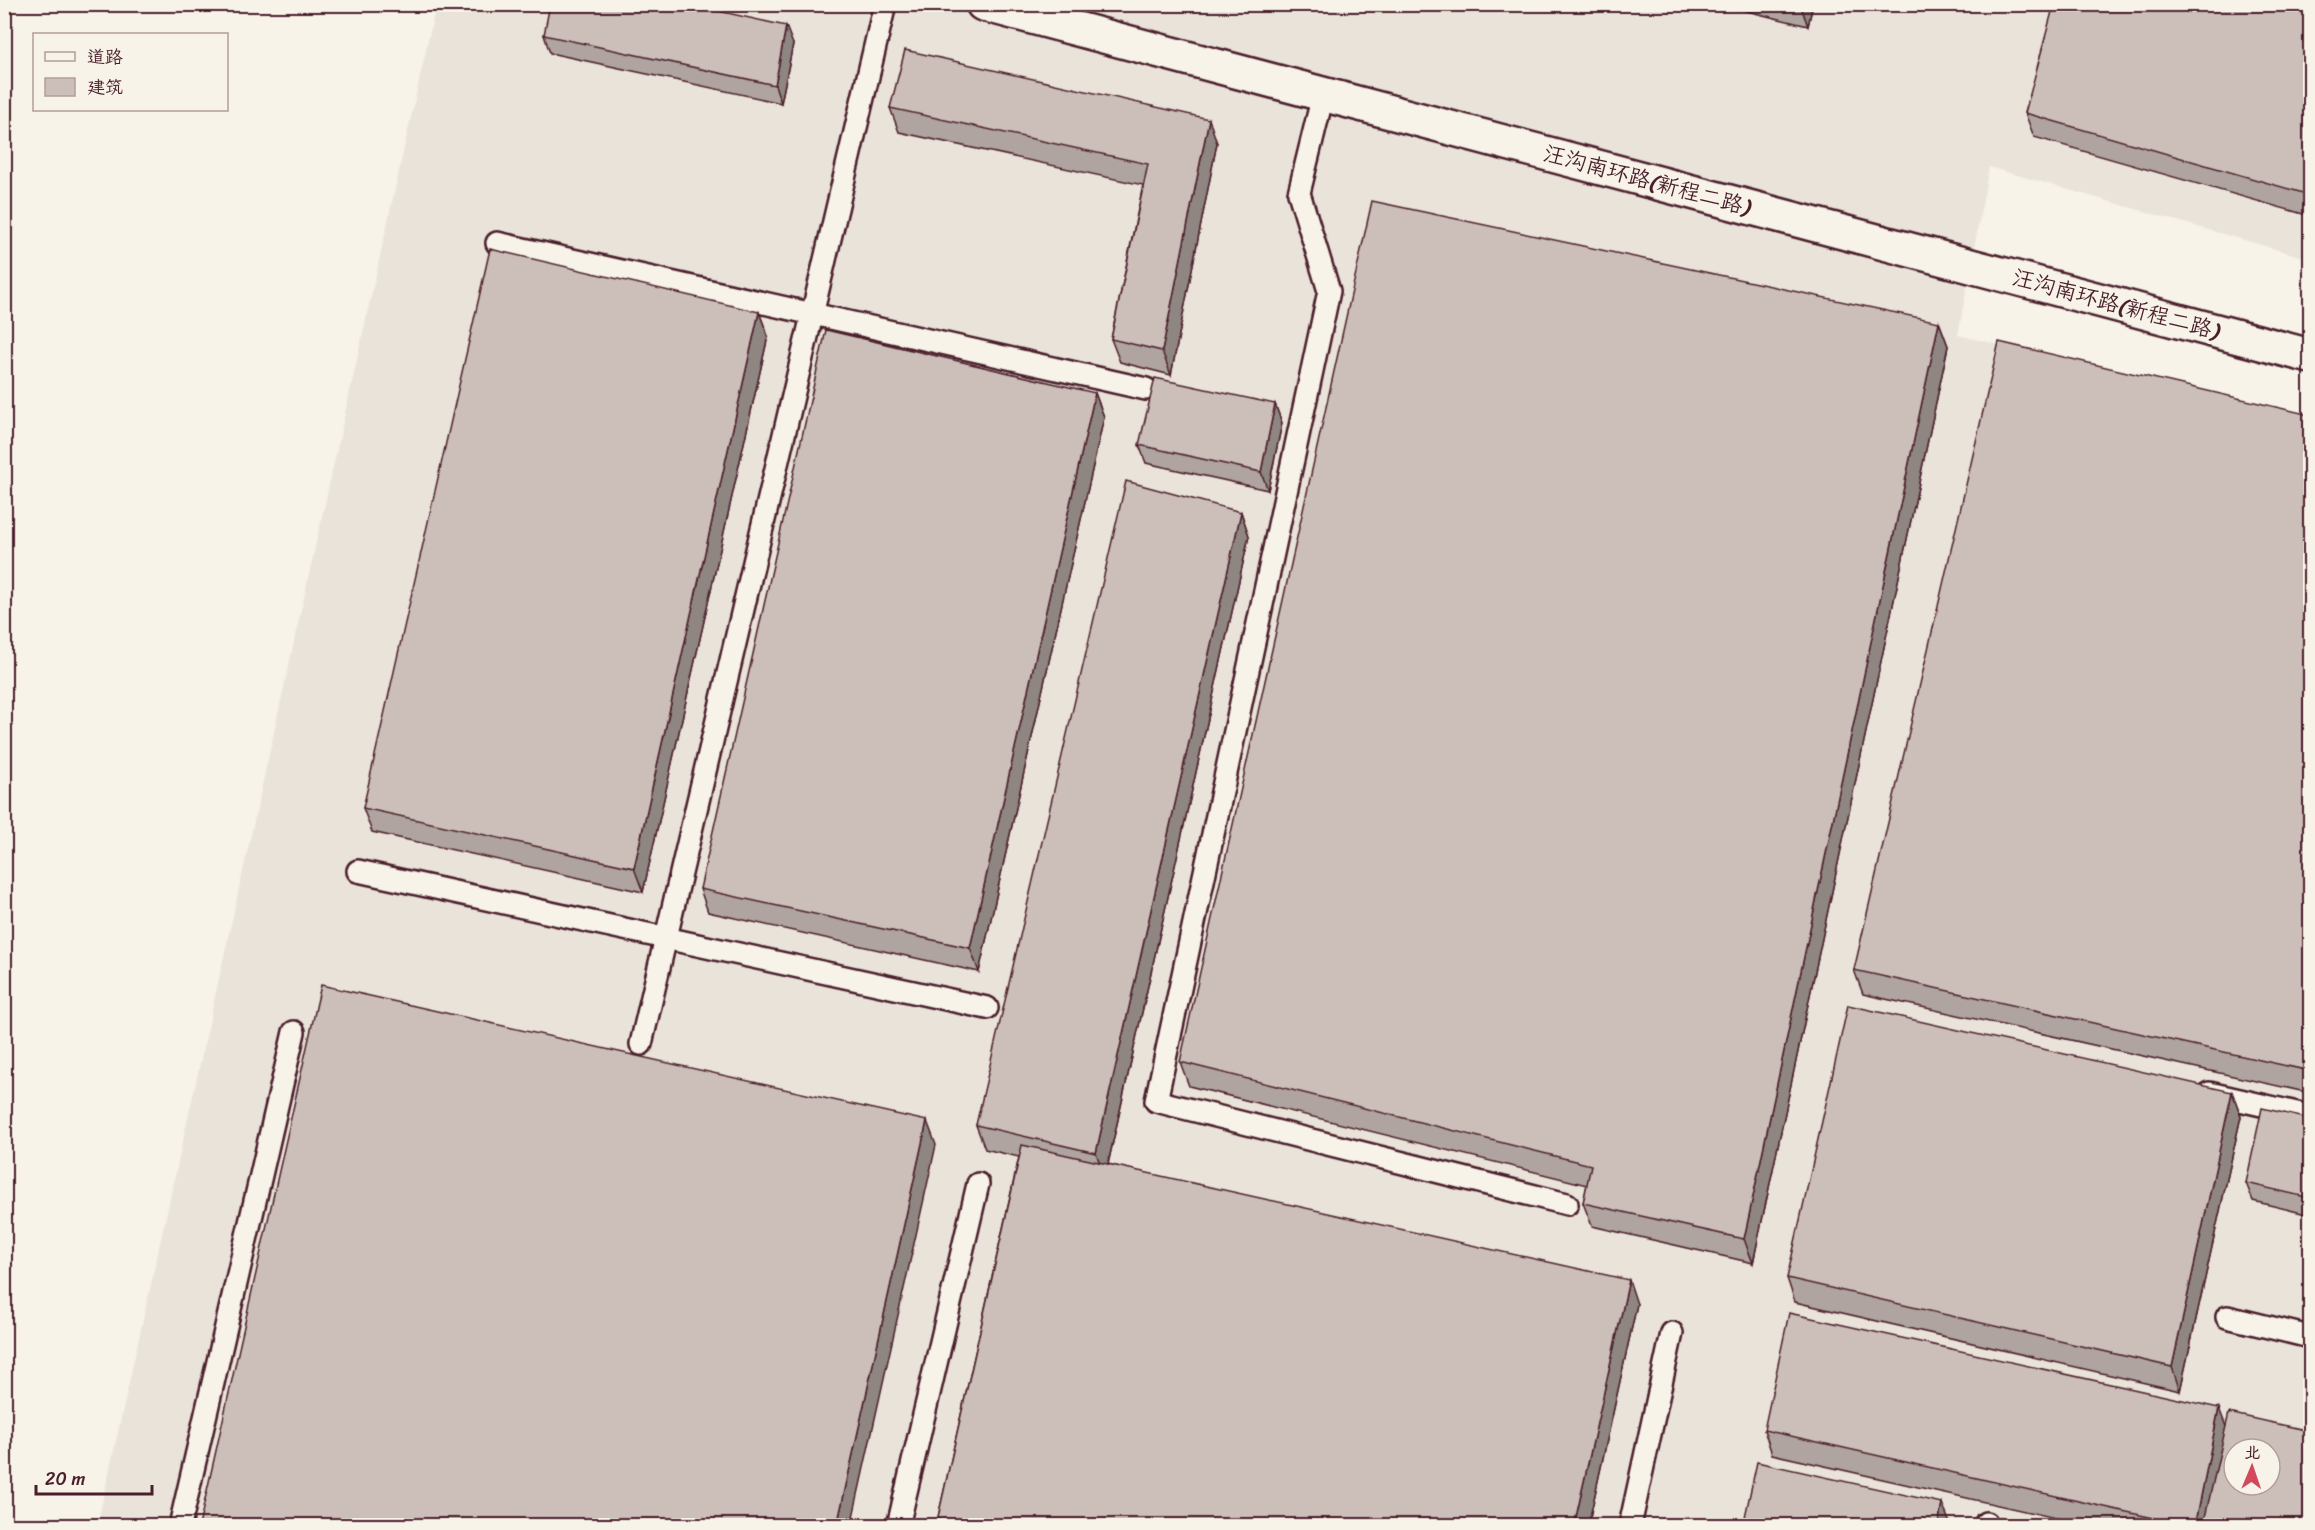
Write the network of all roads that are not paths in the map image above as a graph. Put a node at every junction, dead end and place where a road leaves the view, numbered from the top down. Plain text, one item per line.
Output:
1 (885, 4) edge
2 (983, 4) edge
3 (1070, 16) edge
4 (1323, 95) junction
5 (497, 243) dead end
6 (812, 314) junction
7 (2310, 356) edge
8 (1146, 390) dead end
9 (358, 871) dead end
10 (666, 938) junction
11 (987, 1008) dead end
12 (294, 1032) dead end
13 (641, 1044) dead end
14 (2194, 1090) edge
15 (2310, 1116) edge
16 (978, 1184) dead end
17 (1567, 1204) dead end
18 (2227, 1317) dead end
19 (1672, 1333) dead end
20 (2310, 1337) edge
21 (180, 1526) edge
22 (898, 1526) edge
23 (1630, 1526) edge

1 - 6 lane
2 - 3 main road, 汪沟南环路(新程二路)
3 - 4 main road, 汪沟南环路(新程二路)
4 - 7 main road, 汪沟南环路(新程二路)
4 - 17 lane
5 - 6 lane
6 - 8 lane
6 - 10 lane
9 - 10 lane
10 - 11 lane
10 - 13 lane
12 - 21 lane
14 - 15 lane
16 - 22 lane
18 - 20 lane
19 - 23 lane

